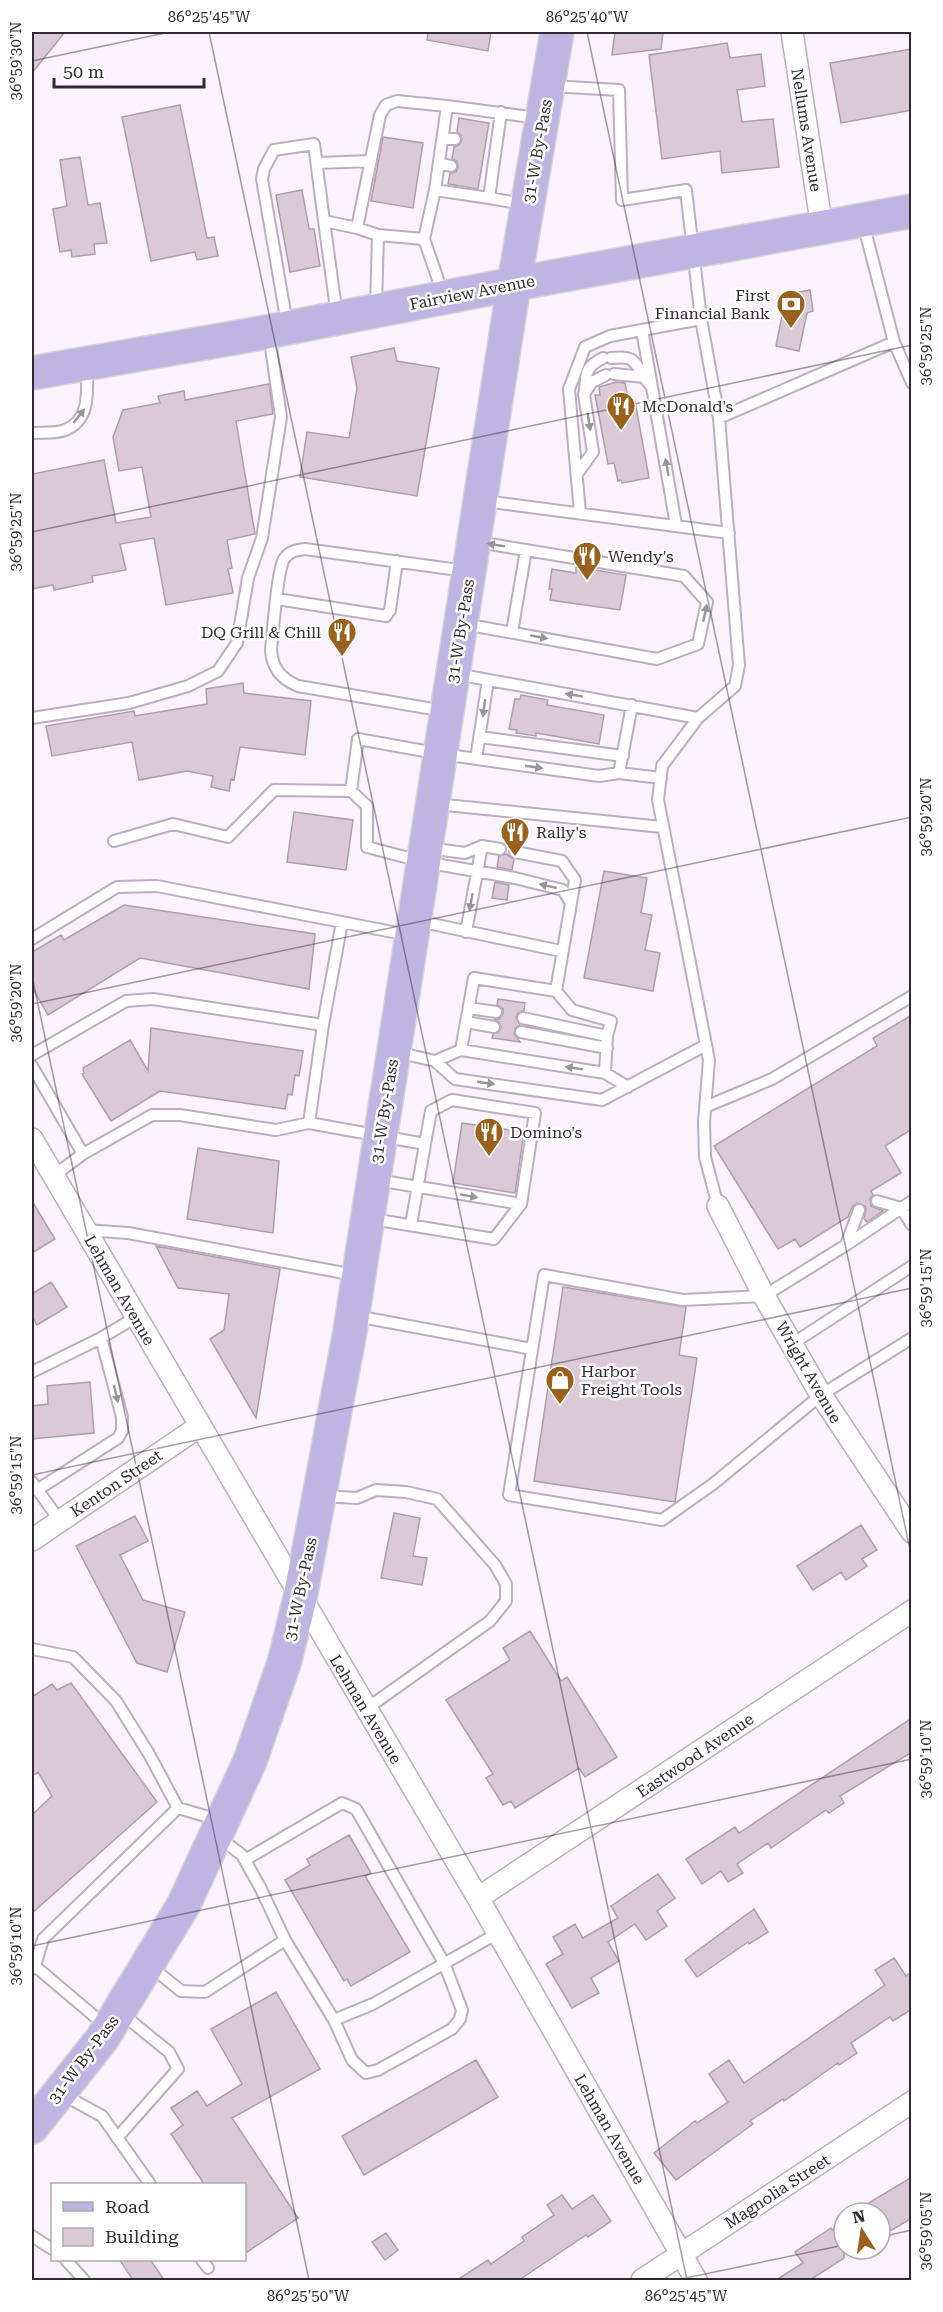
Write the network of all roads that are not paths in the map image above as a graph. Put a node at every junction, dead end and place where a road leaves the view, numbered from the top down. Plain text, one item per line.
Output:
1 (557, 32) edge
2 (792, 32) edge
3 (548, 86) junction
4 (447, 106) junction
5 (501, 112) junction
6 (544, 119) junction
7 (443, 139) junction
8 (455, 140) dead end
9 (371, 161) junction
10 (318, 163) junction
11 (439, 163) junction
12 (451, 166) dead end
13 (435, 190) junction
14 (489, 198) junction
15 (528, 204) junction
16 (912, 211) edge
17 (862, 220) junction
18 (324, 221) junction
19 (357, 228) junction
20 (822, 228) junction
21 (378, 235) junction
22 (424, 239) junction
23 (694, 252) junction
24 (514, 284) junction
25 (444, 298) junction
26 (375, 311) junction
27 (338, 318) junction
28 (701, 319) junction
29 (278, 330) junction
30 (642, 330) junction
31 (894, 342) junction
32 (87, 364) junction
33 (32, 373) edge
34 (644, 377) junction
35 (912, 383) edge
36 (653, 388) junction
37 (584, 394) junction
38 (720, 418) junction
39 (32, 433) edge
40 (577, 474) junction
41 (480, 501) junction
42 (580, 513) junction
43 (676, 525) junction
44 (729, 532) junction
45 (526, 550) junction
46 (471, 557) junction
47 (397, 561) junction
48 (277, 599) junction
49 (461, 623) junction
50 (512, 632) junction
51 (453, 673) junction
52 (488, 680) junction
53 (632, 705) junction
54 (447, 711) junction
55 (32, 718) edge
56 (698, 718) junction
57 (480, 737) junction
58 (441, 754) junction
59 (622, 756) junction
60 (476, 759) junction
61 (619, 773) junction
62 (661, 778) junction
63 (351, 791) junction
64 (433, 804) junction
65 (662, 827) junction
66 (114, 841) dead end
67 (482, 846) junction
68 (500, 849) dead end
69 (515, 852) dead end
70 (425, 855) junction
71 (477, 872) junction
72 (570, 903) junction
73 (342, 922) junction
74 (413, 928) junction
75 (466, 932) junction
76 (32, 939) edge
77 (561, 951) junction
78 (556, 992) junction
79 (912, 996) edge
80 (469, 1008) junction
81 (496, 1012) dead end
82 (523, 1018) dead end
83 (466, 1023) junction
84 (323, 1025) junction
85 (494, 1028) dead end
86 (521, 1032) dead end
87 (607, 1036) junction
88 (706, 1045) junction
89 (607, 1048) junction
90 (461, 1050) junction
91 (394, 1051) junction
92 (32, 1055) edge
93 (435, 1061) junction
94 (32, 1066) edge
95 (605, 1073) junction
96 (455, 1078) junction
97 (628, 1087) junction
98 (452, 1100) junction
99 (705, 1107) junction
100 (309, 1123) junction
101 (380, 1136) junction
102 (32, 1139) edge
103 (425, 1144) junction
104 (83, 1154) junction
105 (53, 1176) junction
106 (374, 1179) junction
107 (417, 1187) junction
108 (877, 1201) dead end
109 (912, 1201) edge
110 (521, 1204) junction
111 (718, 1206) joint
112 (901, 1208) junction
113 (859, 1210) dead end
114 (368, 1218) junction
115 (411, 1225) junction
116 (912, 1225) edge
117 (85, 1230) junction
118 (846, 1245) junction
119 (912, 1266) edge
120 (359, 1275) junction
121 (764, 1296) junction
122 (352, 1316) junction
123 (136, 1317) junction
124 (101, 1338) junction
125 (912, 1338) edge
126 (792, 1344) junction
127 (532, 1349) junction
128 (32, 1372) edge
129 (821, 1395) junction
130 (200, 1426) junction
131 (34, 1486) edge
132 (319, 1496) junction
133 (60, 1521) junction
134 (912, 1532) edge
135 (32, 1540) edge
136 (300, 1598) junction
137 (912, 1611) edge
138 (32, 1649) edge
139 (366, 1709) junction
140 (178, 1808) junction
141 (219, 1828) junction
142 (245, 1860) junction
143 (478, 1898) junction
144 (498, 1933) junction
145 (285, 1940) junction
146 (444, 1963) junction
147 (148, 1964) junction
148 (33, 1966) edge
149 (114, 2020) junction
150 (334, 2020) junction
151 (59, 2092) junction
152 (912, 2102) edge
153 (32, 2127) edge
154 (117, 2138) junction
155 (149, 2183) edge
156 (32, 2236) edge
157 (51, 2248) edge
158 (681, 2254) junction
159 (68, 2261) edge
160 (84, 2280) edge
161 (642, 2280) edge
162 (696, 2280) edge

1 - 3 main road, 31-W By-Pass
2 - 20 street, Nellums Avenue
3 - 6 main road, 31-W By-Pass
3 - 23 lane
4 - 5 lane
4 - 7 lane
4 - 9 lane
5 - 6 lane
5 - 14 lane
6 - 15 main road, 31-W By-Pass
7 - 8 lane
7 - 11 lane
9 - 10 lane
9 - 19 lane
10 - 18 lane
10 - 29 lane
11 - 12 lane
11 - 13 lane
13 - 14 lane
13 - 22 lane
14 - 15 lane
15 - 24 main road, 31-W By-Pass
16 - 17 main road, Fairview Avenue
17 - 20 main road, Fairview Avenue
17 - 31 lane
18 - 19 lane
18 - 27 lane
19 - 21 lane
20 - 23 main road, Fairview Avenue
21 - 22 lane
21 - 26 lane
22 - 25 lane
23 - 24 main road, Fairview Avenue
23 - 28 lane
24 - 25 main road, Fairview Avenue
24 - 41 main road, 31-W By-Pass
25 - 26 main road, Fairview Avenue
26 - 27 main road, Fairview Avenue
27 - 29 main road, Fairview Avenue
28 - 30 lane
28 - 38 lane
29 - 32 main road, Fairview Avenue
29 - 55 lane
30 - 36 lane
30 - 40 lane
31 - 35 lane
31 - 38 lane
32 - 33 main road, Fairview Avenue
39 -> 32 lane
34 - 36 lane
34 - 37 lane
34 - 37 lane
43 -> 36 lane
37 -> 40 lane
38 - 44 lane
40 - 42 lane
41 - 42 lane
41 - 46 main road, 31-W By-Pass
42 - 43 lane
43 - 44 lane
44 - 56 lane
45 -> 46 lane
45 - 50 lane
50 -> 45 lane
46 - 47 lane
46 - 49 main road, 31-W By-Pass
47 - 48 lane
47 - 48 lane
48 - 54 lane
49 - 50 lane
49 - 51 main road, 31-W By-Pass
51 - 52 lane
51 - 54 main road, 31-W By-Pass
53 -> 52 lane
52 -> 57 lane
53 - 56 lane
53 - 59 lane
54 - 58 main road, 31-W By-Pass
56 - 62 lane
57 - 59 lane
57 - 60 lane
58 - 60 lane
58 - 63 lane
58 - 64 main road, 31-W By-Pass
59 - 61 lane
60 -> 61 lane
61 - 62 lane
62 - 65 lane
63 - 66 lane
63 - 70 lane
64 - 65 lane
64 - 70 main road, 31-W By-Pass
65 - 88 lane
67 - 68 lane
67 - 70 lane
67 - 71 lane
69 - 72 lane
70 - 71 lane
70 - 74 main road, 31-W By-Pass
72 -> 71 lane
71 -> 75 lane
72 - 77 lane
73 - 74 lane
73 - 76 lane
73 - 84 lane
74 - 75 lane
74 - 91 main road, 31-W By-Pass
75 - 77 lane
77 - 78 lane
78 - 80 lane
78 - 87 lane
79 - 99 lane
80 - 81 lane
80 - 83 lane
82 - 87 lane
83 - 85 lane
83 - 90 lane
84 - 92 lane
84 - 100 lane
86 - 89 lane
87 - 89 lane
88 - 97 lane
88 - 99 lane
89 - 95 lane
90 - 93 lane
95 -> 90 lane
91 - 93 lane
91 - 101 main road, 31-W By-Pass
93 - 96 lane
94 - 104 lane
95 - 97 lane
96 -> 97 lane
96 - 98 lane
98 - 103 lane
98 - 110 lane
99 - 111 lane
100 - 101 lane
100 - 104 lane
101 - 103 lane
101 - 106 main road, 31-W By-Pass
102 - 105 street, Lehman Avenue
103 - 107 lane
104 - 105 lane
105 - 117 street, Lehman Avenue
106 - 107 lane
106 - 114 main road, 31-W By-Pass
107 -> 110 lane
107 - 115 lane
108 - 112 lane
109 - 112 lane
110 - 115 lane
111 - 121 street, Wright Avenue
112 - 116 lane
112 - 118 lane
113 - 118 lane
114 - 115 lane
114 - 120 main road, 31-W By-Pass
117 - 120 lane
117 - 123 street, Lehman Avenue
118 - 121 lane
119 - 126 lane
120 - 122 main road, 31-W By-Pass
121 - 126 street, Wright Avenue
121 - 127 lane
122 - 127 lane
122 - 132 main road, 31-W By-Pass
123 - 124 lane
123 - 130 street, Lehman Avenue
124 - 128 lane
124 -> 131 lane
125 - 129 lane
126 - 129 street, Wright Avenue
127 - 129 lane
129 - 134 street, Wright Avenue
130 - 133 street, Kenton Street
130 - 136 street, Lehman Avenue
131 - 133 lane
132 - 136 main road, 31-W By-Pass
132 - 139 lane
133 - 135 street, Kenton Street
136 - 139 street, Lehman Avenue
136 - 141 main road, 31-W By-Pass
137 - 143 street, Eastwood Avenue
138 - 140 lane
139 - 143 street, Lehman Avenue
140 - 141 lane
140 - 148 lane
141 - 142 lane
141 - 147 main road, 31-W By-Pass
142 - 145 lane
142 - 146 lane
143 - 144 street, Lehman Avenue
144 - 146 lane
144 - 158 street, Lehman Avenue
145 - 147 lane
145 - 150 lane
146 - 150 lane
146 - 150 lane
147 - 149 main road, 31-W By-Pass
148 - 149 lane
149 - 151 main road, 31-W By-Pass
149 - 154 lane
151 - 153 main road, 31-W By-Pass
151 - 154 lane
152 - 158 street, Magnolia Street
154 - 155 lane
156 - 157 lane
158 - 161 street, Magnolia Street
158 - 162 street, Lehman Avenue
159 - 160 lane

